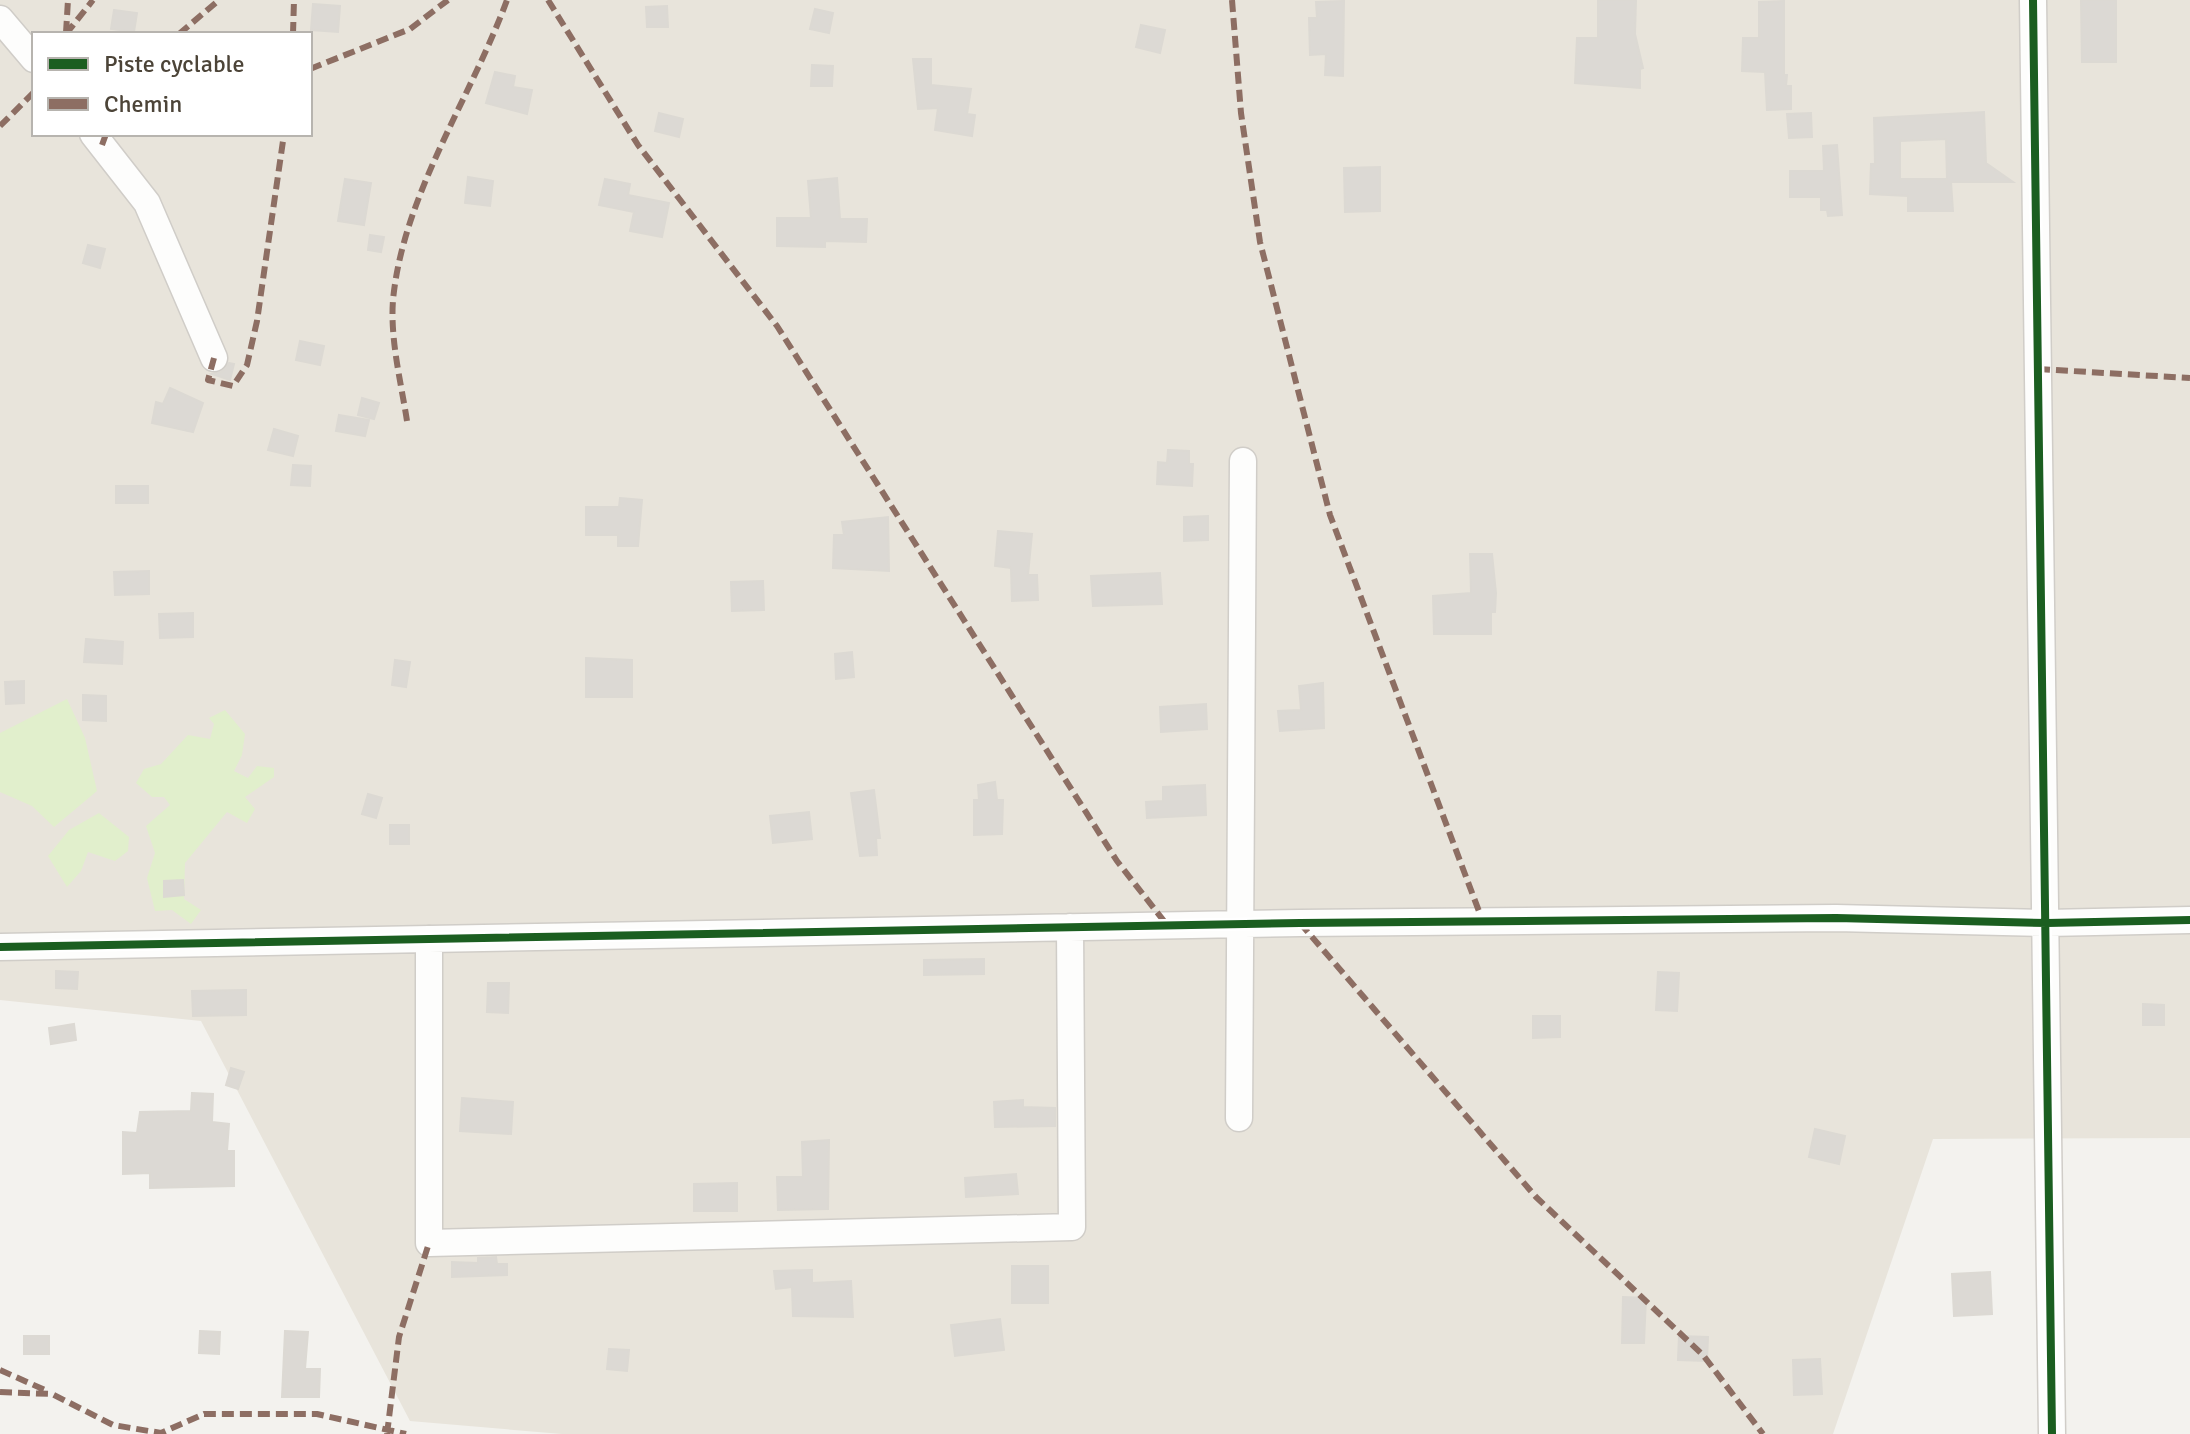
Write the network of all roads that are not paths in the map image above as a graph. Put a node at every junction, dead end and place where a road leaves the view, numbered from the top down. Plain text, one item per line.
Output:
1 (2033, 0) edge
2 (0, 19) edge
3 (32, 57) edge
4 (95, 136) edge
5 (214, 358) dead end
6 (1243, 461) dead end
7 (2190, 920) edge
8 (2047, 923) junction
9 (1243, 924) junction
10 (1070, 927) junction
11 (429, 939) junction
12 (0, 947) edge
13 (1239, 1118) dead end
14 (2052, 1434) edge

1 - 8 street
2 - 3 street
4 - 5 street
6 - 9 street
7 - 8 street
8 - 9 street
8 - 14 street
9 - 10 street
9 - 13 street
10 - 11 street
10 - 11 street
11 - 12 street

